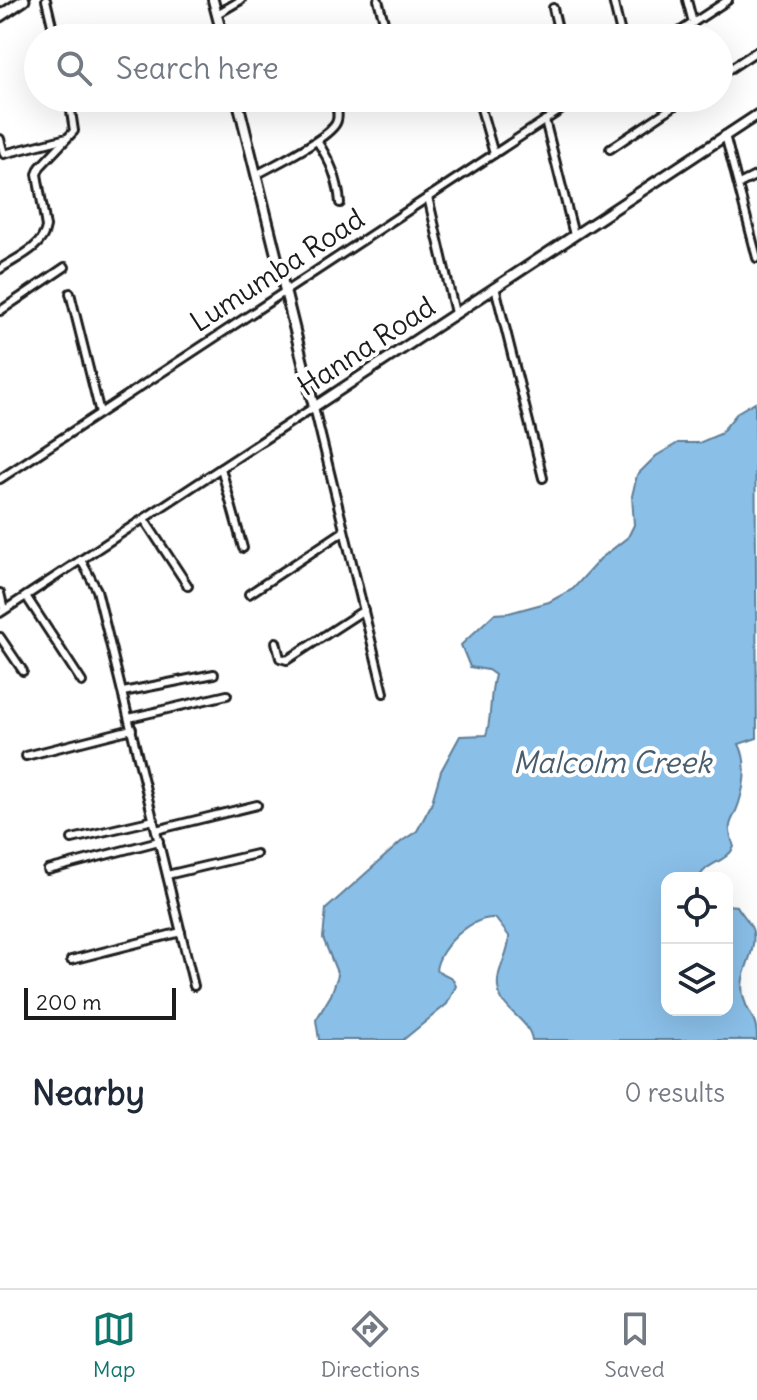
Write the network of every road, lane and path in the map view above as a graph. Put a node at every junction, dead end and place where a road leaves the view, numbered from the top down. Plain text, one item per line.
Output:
1 (24, 0) edge
2 (46, 0) edge
3 (213, 0) edge
4 (241, 0) edge
5 (378, 0) edge
6 (613, 0) edge
7 (687, 0) edge
8 (728, 0) edge
9 (553, 8) dead end
10 (217, 14) junction
11 (0, 16) edge
12 (693, 23) joint
13 (52, 24) edge
14 (220, 24) edge
15 (385, 24) edge
16 (557, 24) edge
17 (619, 24) edge
18 (757, 51) edge
19 (733, 67) edge
20 (72, 112) edge
21 (240, 112) edge
22 (338, 112) edge
23 (482, 112) edge
24 (557, 112) edge
25 (661, 112) edge
26 (757, 115) edge
27 (545, 120) junction
28 (725, 135) junction
29 (69, 137) junction
30 (0, 139) edge
31 (317, 141) junction
32 (610, 149) dead end
33 (494, 154) junction
34 (256, 175) junction
35 (757, 175) edge
36 (739, 184) junction
37 (428, 197) junction
38 (340, 203) dead end
39 (574, 235) junction
40 (757, 258) edge
41 (65, 267) dead end
42 (0, 269) edge
43 (495, 287) junction
44 (285, 291) junction
45 (70, 293) dead end
46 (0, 311) edge
47 (455, 313) junction
48 (314, 407) junction
49 (100, 413) junction
50 (221, 468) junction
51 (543, 478) dead end
52 (0, 479) edge
53 (144, 519) junction
54 (344, 531) junction
55 (243, 548) dead end
56 (81, 560) junction
57 (188, 586) dead end
58 (0, 593) edge
59 (249, 594) dead end
60 (26, 596) junction
61 (364, 610) junction
62 (2, 612) edge
63 (0, 637) edge
64 (276, 642) dead end
65 (23, 671) dead end
66 (214, 674) dead end
67 (82, 682) dead end
68 (123, 692) junction
69 (384, 693) dead end
70 (227, 695) dead end
71 (129, 718) junction
72 (132, 729) junction
73 (26, 756) dead end
74 (257, 805) dead end
75 (154, 820) junction
76 (156, 830) junction
77 (72, 839) dead end
78 (159, 841) junction
79 (256, 854) dead end
80 (48, 870) dead end
81 (167, 875) junction
82 (181, 932) junction
83 (71, 960) dead end
84 (194, 986) dead end

1 - 11 main road
2 - 13 street
3 - 10 street
4 - 10 street
5 - 15 street
6 - 17 street
7 - 12 street
8 - 12 street
9 - 16 street
10 - 14 street
18 - 19 street
20 - 29 street
21 - 34 street
22 - 31 street
23 - 33 street
24 - 27 street, Lumumba Road
25 - 32 street
26 - 28 street, Hanna Road
27 - 33 street, Lumumba Road
27 - 39 street
28 - 36 street
28 - 39 street, Hanna Road
29 - 30 street
29 - 42 street
31 - 34 street
31 - 38 street
33 - 37 street, Lumumba Road
34 - 44 street
35 - 36 street
36 - 40 street
37 - 44 street, Lumumba Road
37 - 47 street
39 - 43 street, Hanna Road
41 - 46 street
43 - 47 street, Hanna Road
43 - 51 street
44 - 48 street
44 - 49 street, Lumumba Road
45 - 49 street
47 - 48 street, Hanna Road
48 - 50 street, Hanna Road
48 - 54 street
49 - 52 street, Lumumba Road
50 - 53 street, Hanna Road
50 - 55 street
53 - 56 street, Hanna Road
53 - 57 street
54 - 59 street
54 - 61 street
56 - 60 street, Hanna Road
56 - 68 street
58 - 62 street
60 - 62 street, Hanna Road
60 - 67 street
61 - 64 street
61 - 69 street
63 - 65 street
66 - 68 street
68 - 71 street
70 - 71 street
71 - 72 street
72 - 73 street
72 - 75 street
74 - 76 street
75 - 76 street
75 - 77 street
76 - 78 street
78 - 80 street
78 - 81 street
79 - 81 street
81 - 82 street
82 - 83 street
82 - 84 street

